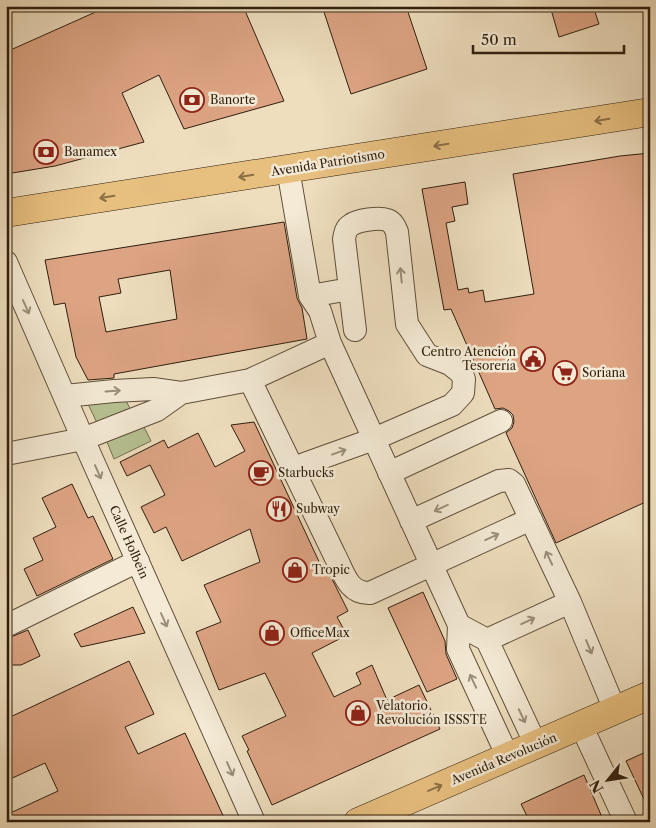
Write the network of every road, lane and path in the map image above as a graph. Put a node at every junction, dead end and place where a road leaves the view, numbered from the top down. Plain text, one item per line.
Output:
1 (650, 112) edge
2 (295, 168) junction
3 (6, 213) edge
4 (6, 262) edge
5 (350, 289) junction
6 (318, 300) junction
7 (355, 330) dead end
8 (330, 343) junction
9 (250, 380) junction
10 (181, 393) junction
11 (65, 396) junction
12 (504, 428) dead end
13 (83, 439) junction
14 (374, 439) junction
15 (6, 454) edge
16 (293, 468) junction
17 (392, 480) junction
18 (531, 519) junction
19 (412, 522) junction
20 (138, 561) junction
21 (432, 565) junction
22 (570, 602) junction
23 (459, 625) junction
24 (6, 626) edge
25 (487, 640) junction
26 (650, 695) edge
27 (616, 710) junction
28 (581, 725) junction
29 (536, 745) junction
30 (508, 757) junction
31 (380, 817) edge
32 (254, 822) edge
33 (626, 822) edge

1 -> 2 main road, Avenida Patriotismo
2 -> 3 main road, Avenida Patriotismo
2 - 6 street
4 -> 11 street, Calle Holbein
5 - 6 street
5 - 7 street
14 -> 5 street
6 - 8 street
8 - 9 street
8 - 14 street
9 - 10 street
9 - 16 street
11 -> 10 street
10 - 13 street
11 - 13 street, Calle Holbein
12 - 17 street
13 - 15 street
13 -> 20 street, Calle Holbein
16 -> 14 street
14 - 17 street
16 - 21 street
17 - 19 street
18 -> 19 street
21 -> 18 street
22 -> 18 street
19 - 21 street
20 - 24 street
20 -> 32 street, Calle Holbein
21 - 23 street
25 -> 22 street
22 -> 27 street
23 - 25 street
30 -> 23 street
25 -> 29 street
26 - 27 main road, Avenida Revolución
27 - 28 main road, Avenida Revolución
28 - 29 main road, Avenida Revolución
28 - 33 street
29 - 30 main road, Avenida Revolución
31 -> 30 main road, Avenida Revolución

